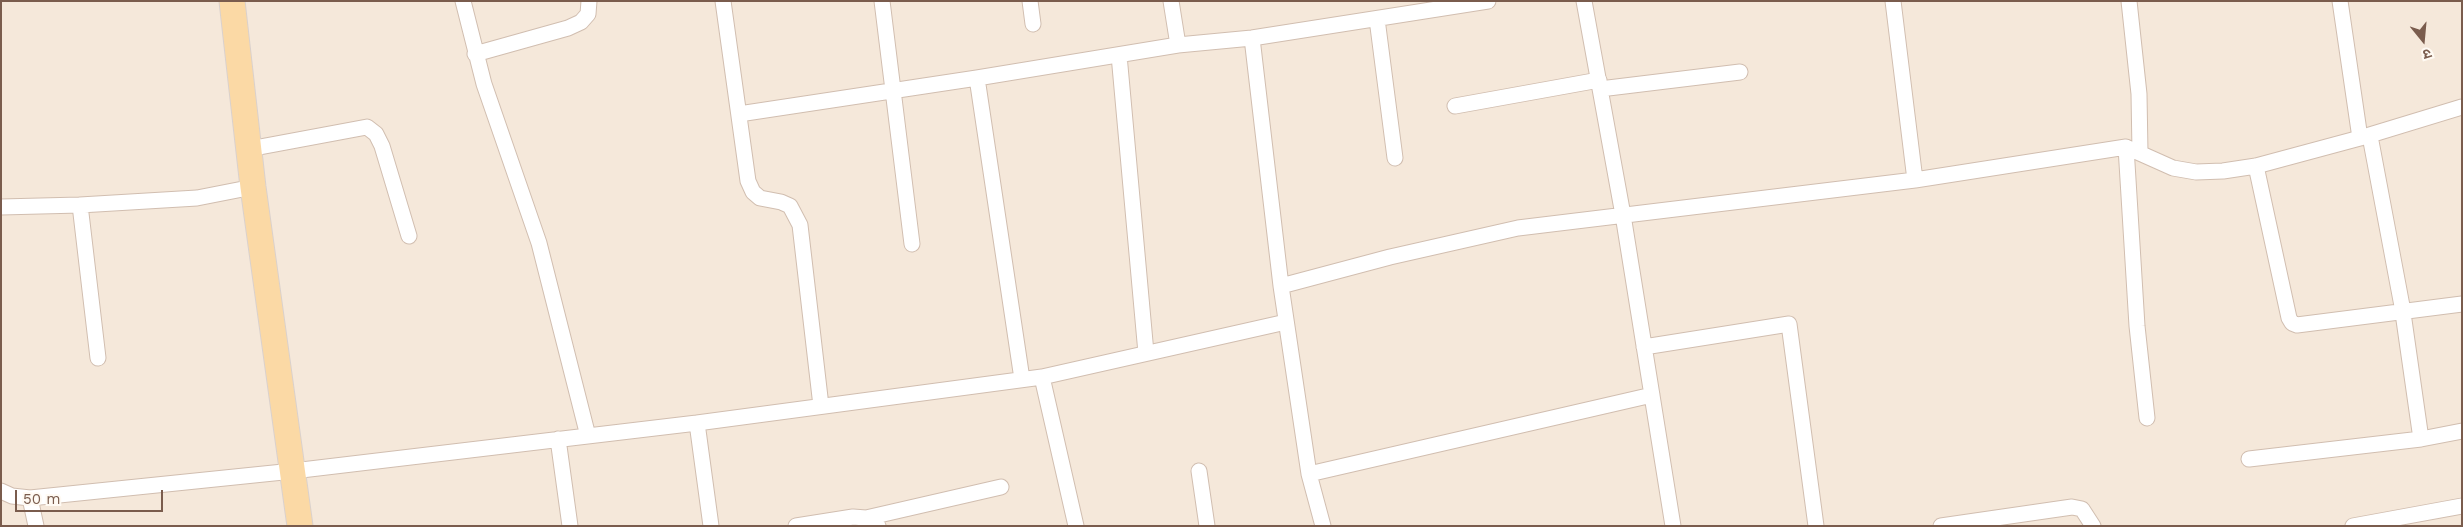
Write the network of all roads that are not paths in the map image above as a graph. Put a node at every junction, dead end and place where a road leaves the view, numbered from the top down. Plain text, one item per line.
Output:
1 (232, 1) edge
2 (464, 1) edge
3 (589, 1) edge
4 (723, 1) edge
5 (882, 1) edge
6 (1030, 1) edge
7 (1171, 1) edge
8 (1488, 1) edge
9 (1584, 1) edge
10 (1892, 1) edge
11 (2129, 1) edge
12 (2340, 1) edge
13 (1432, 5) edge
14 (1378, 18) junction
15 (1033, 24) dead end
16 (1252, 38) junction
17 (1178, 45) junction
18 (475, 54) junction
19 (1119, 55) junction
20 (1740, 72) dead end
21 (977, 78) junction
22 (1599, 85) junction
23 (894, 90) junction
24 (1455, 106) dead end
25 (2462, 107) edge
26 (739, 114) junction
27 (2365, 137) junction
28 (248, 148) junction
29 (2133, 150) junction
30 (1395, 158) dead end
31 (2256, 166) junction
32 (1915, 180) junction
33 (253, 187) junction
34 (80, 205) junction
35 (1, 207) edge
36 (1623, 216) junction
37 (409, 236) dead end
38 (912, 244) dead end
39 (1281, 286) junction
40 (2462, 304) edge
41 (2403, 312) junction
42 (1286, 322) junction
43 (1644, 347) junction
44 (1146, 353) junction
45 (98, 358) dead end
46 (1042, 377) junction
47 (1022, 379) junction
48 (1652, 395) junction
49 (821, 406) junction
50 (2147, 418) dead end
51 (697, 423) junction
52 (2462, 431) edge
53 (588, 436) junction
54 (2421, 438) junction
55 (558, 439) junction
56 (2249, 459) dead end
57 (293, 471) junction
58 (1199, 471) dead end
59 (1309, 474) junction
60 (1001, 487) dead end
61 (1, 491) edge
62 (30, 498) junction
63 (2462, 506) edge
64 (872, 522) edge
65 (1670, 525) edge
66 (1948, 525) edge
67 (36, 526) edge
68 (300, 526) edge
69 (570, 526) edge
70 (712, 526) edge
71 (796, 526) edge
72 (1076, 526) edge
73 (1207, 526) edge
74 (1323, 526) edge
75 (1816, 526) edge
76 (2093, 526) edge
77 (2353, 526) edge

1 - 28 main road
2 - 18 street
3 - 18 street
4 - 26 street
5 - 23 street
6 - 15 street
7 - 17 street
8 - 13 street
9 - 22 street
10 - 32 street
11 - 29 street
12 - 27 street
13 - 14 street
14 - 16 street
14 - 30 street
16 - 17 street
16 - 39 street
17 - 19 street
18 - 53 street
19 - 21 street
19 - 44 street
20 - 22 street
21 - 23 street
21 - 47 street
22 - 24 street
22 - 36 street
23 - 26 street
23 - 38 street
25 - 27 street
26 - 49 street
27 - 31 street
27 - 41 street
28 - 33 main road
28 - 37 street
29 - 31 street
29 - 32 street
29 - 50 street
31 - 41 street
32 - 36 street
33 - 34 street
33 - 57 main road
34 - 35 street
34 - 45 street
36 - 39 street
36 - 43 street
39 - 42 street
40 - 41 street
41 - 54 street
42 - 44 street
42 - 59 street
43 - 48 street
43 - 75 street
44 - 46 street
46 - 47 street
46 - 72 street
47 - 49 street
48 - 59 street
48 - 65 street
49 - 51 street
51 - 53 street
51 - 70 street
52 - 54 street
53 - 55 street
54 - 56 street
55 - 57 street
55 - 69 street
57 - 62 street
57 - 68 main road
58 - 73 street
59 - 74 street
60 - 64 street
61 - 62 street
62 - 67 street
63 - 77 street
64 - 71 street
66 - 76 street

